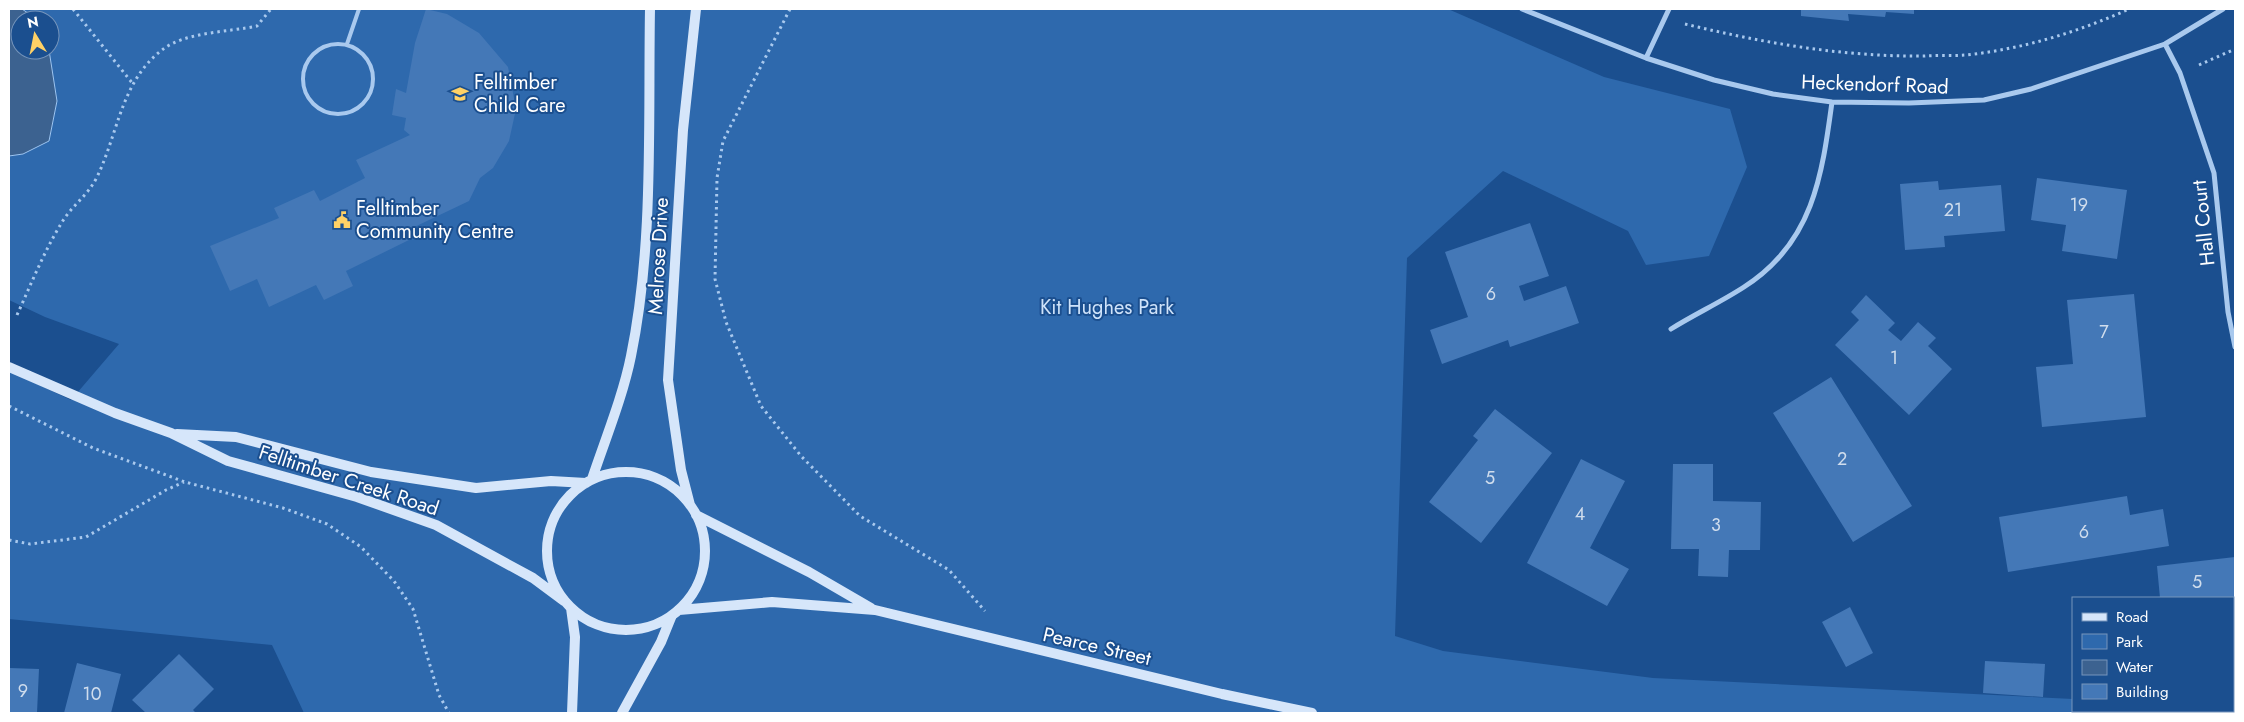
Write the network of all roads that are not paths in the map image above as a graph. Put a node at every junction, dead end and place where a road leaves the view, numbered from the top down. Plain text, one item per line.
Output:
1 (359, 9) edge
2 (650, 9) edge
3 (696, 9) edge
4 (1522, 9) edge
5 (1669, 9) edge
6 (2223, 9) edge
7 (347, 44) junction
8 (2165, 44) junction
9 (1646, 58) junction
10 (1832, 102) junction
11 (1671, 328) dead end
12 (2235, 346) edge
13 (9, 367) edge
14 (171, 433) junction
15 (589, 481) junction
16 (690, 505) junction
17 (696, 515) junction
18 (567, 604) junction
19 (874, 610) junction
20 (676, 612) junction
21 (572, 713) edge
22 (622, 713) edge
23 (1312, 713) edge

1 - 7 lane
2 - 15 main road, Melrose Drive
3 - 16 main road, Melrose Drive
4 - 9 street, Heckendorf Road
5 - 9 street
6 - 8 street, Heckendorf Road
7 - 7 lane
8 - 10 street, Heckendorf Road
8 - 12 street, Hall Court
9 - 10 street, Heckendorf Road
10 - 11 street
13 - 14 main road, Felltimber Creek Road
14 - 15 main road, Felltimber Creek Road
14 - 18 main road, Felltimber Creek Road
15 - 16 main road
15 - 18 main road
16 - 17 main road
17 - 19 main road, Pearce Street
17 - 20 main road
18 - 20 main road
18 - 21 main road
19 - 20 main road, Pearce Street
19 - 23 main road, Pearce Street
20 - 22 main road

